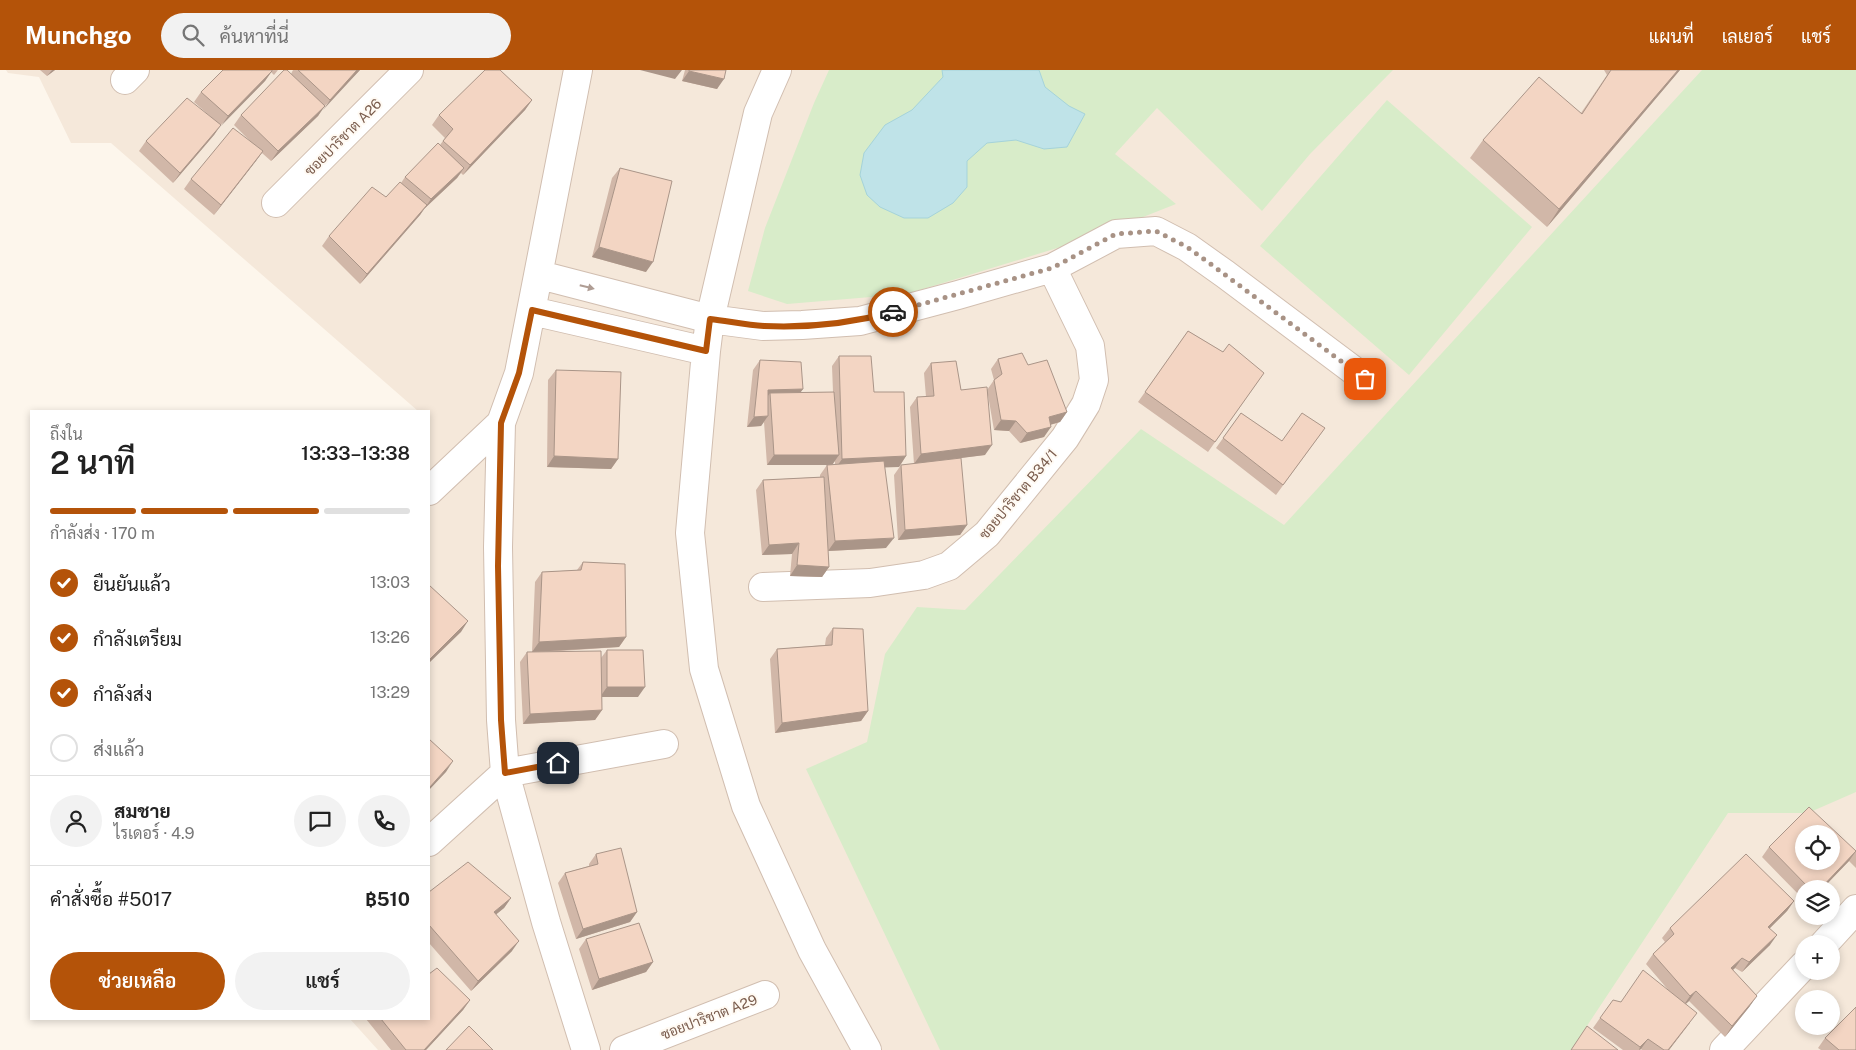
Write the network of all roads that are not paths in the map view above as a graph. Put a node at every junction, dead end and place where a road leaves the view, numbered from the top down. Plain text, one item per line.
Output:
1 (409, 70) edge
2 (578, 70) edge
3 (777, 70) edge
4 (276, 203) dead end
5 (1052, 268) junction
6 (540, 275) junction
7 (532, 310) junction
8 (710, 319) junction
9 (706, 351) junction
10 (1365, 379) dead end
11 (501, 423) junction
12 (430, 490) edge
13 (762, 587) dead end
14 (664, 744) dead end
15 (505, 773) junction
16 (430, 841) edge
17 (1856, 910) edge
18 (1832, 935) edge
19 (1795, 975) edge
20 (766, 996) dead end
21 (581, 1047) edge
22 (624, 1050) edge
23 (867, 1050) edge
24 (1724, 1050) edge

1 - 4 street, ซอยปาริชาต A26
2 - 6 street
3 - 8 street
5 - 8 street
5 - 10 street
5 - 13 street, ซอยปาริชาต B34/1
6 - 7 street
6 -> 8 street
7 - 9 street
7 - 11 street
8 - 9 street
9 - 23 street
11 - 12 street
11 - 15 street
14 - 15 street
15 - 16 street
15 - 21 street
17 - 18 street
19 - 24 street
20 - 22 street, ซอยปาริชาต A29

